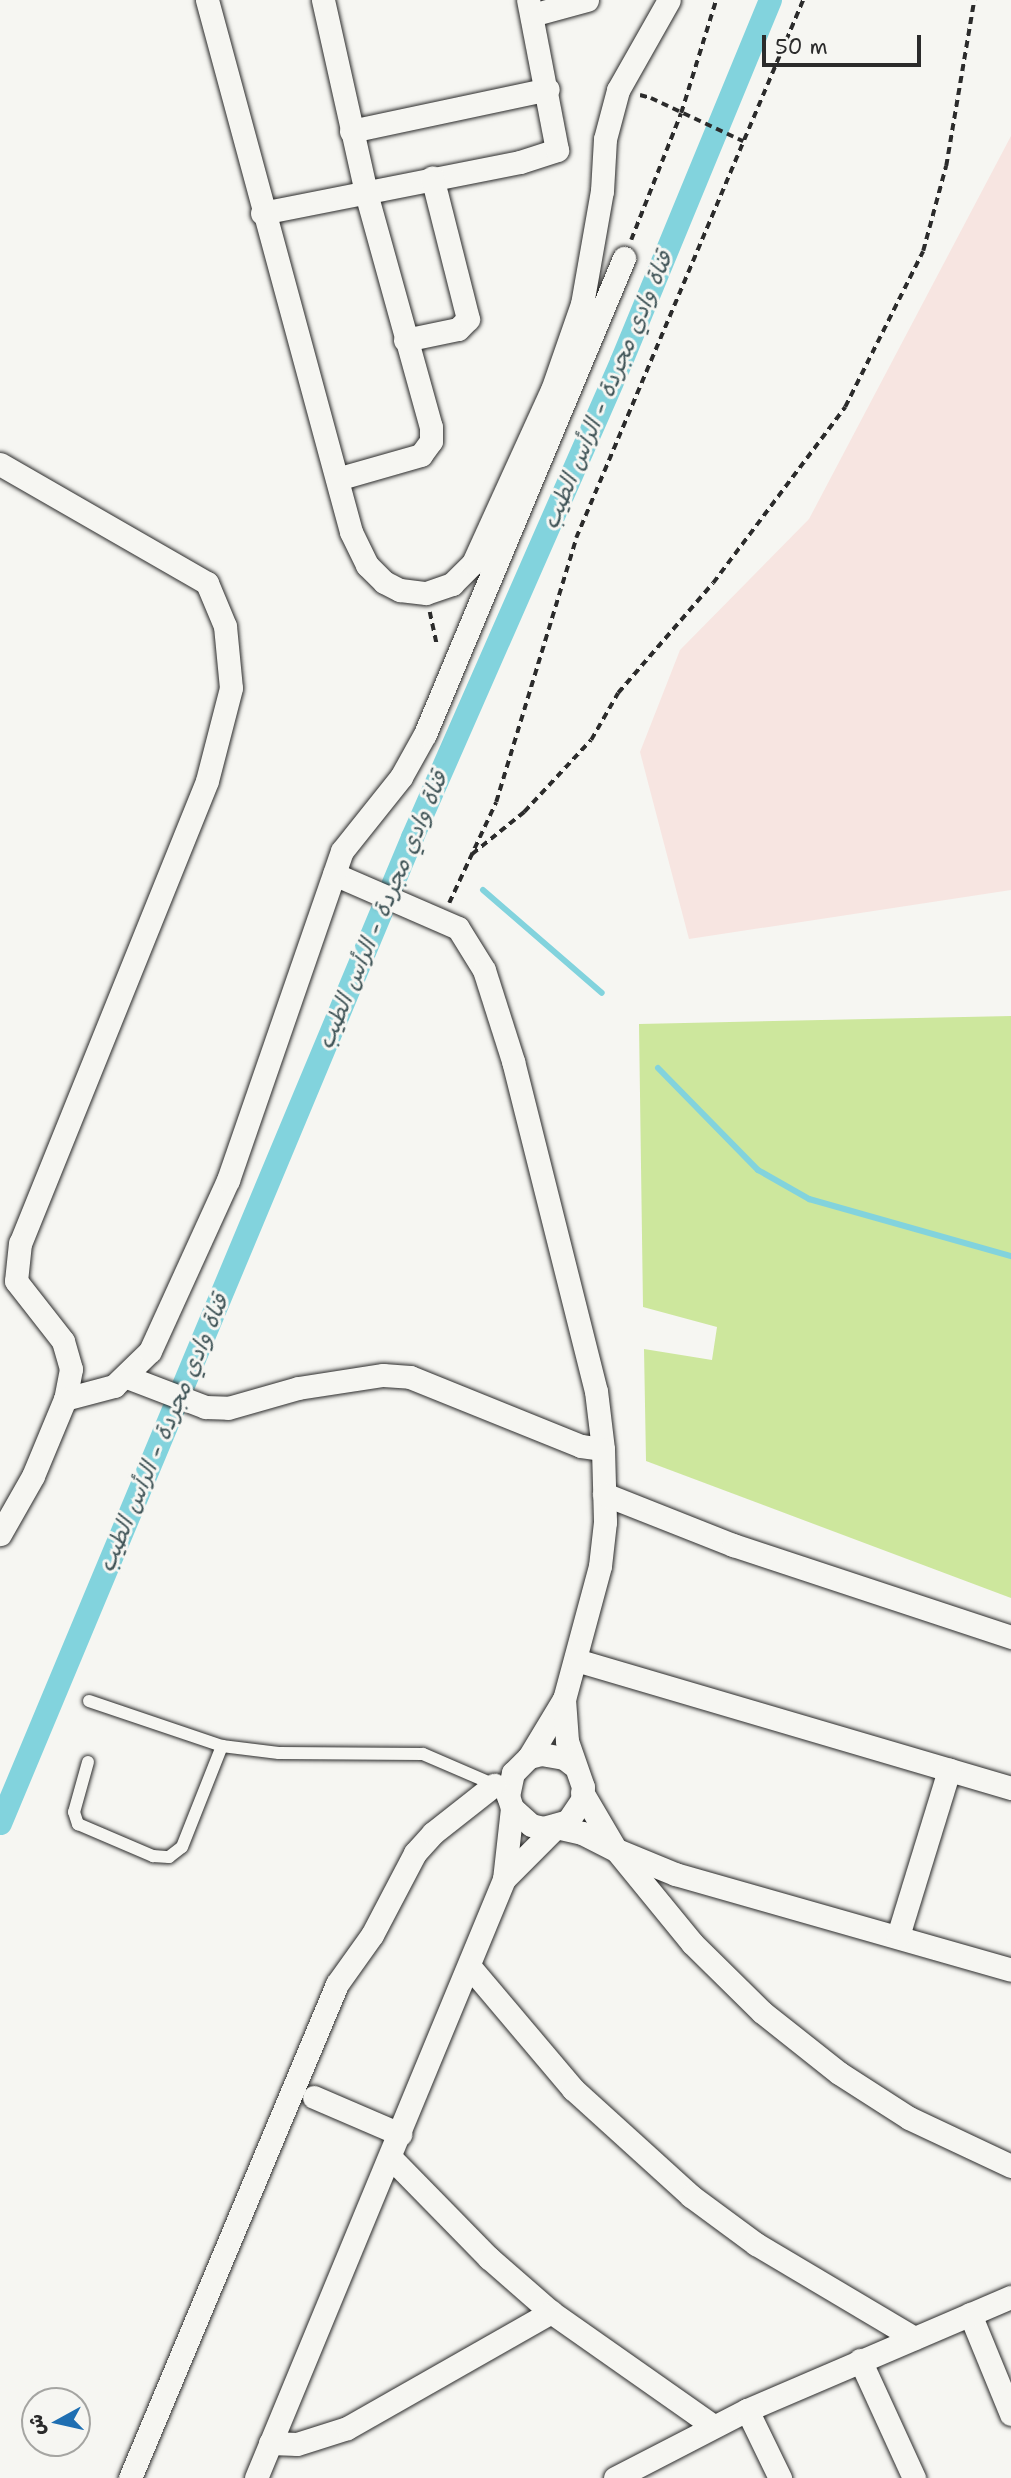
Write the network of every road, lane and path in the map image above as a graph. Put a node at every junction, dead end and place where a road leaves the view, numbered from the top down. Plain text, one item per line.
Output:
1 (206, 0) edge
2 (323, 0) edge
3 (587, 0) edge
4 (669, 0) edge
5 (716, 0) edge
6 (803, 0) edge
7 (974, 0) edge
8 (530, 8) edge
9 (548, 89) junction
10 (652, 97) dead end
11 (351, 131) junction
12 (743, 141) junction
13 (432, 177) junction
14 (366, 193) junction
15 (262, 213) junction
16 (624, 258) joint
17 (405, 340) junction
18 (0, 464) edge
19 (337, 479) junction
20 (426, 593) junction
21 (445, 685) junction
22 (472, 854) junction
23 (342, 877) junction
24 (441, 920) junction
25 (137, 1381) junction
26 (65, 1399) junction
27 (603, 1448) junction
28 (604, 1494) junction
29 (0, 1534) edge
30 (1011, 1637) edge
31 (576, 1660) junction
32 (564, 1699) junction
33 (89, 1701) dead end
34 (222, 1746) junction
35 (529, 1757) junction
36 (88, 1762) dead end
37 (573, 1766) junction
38 (949, 1770) junction
39 (1011, 1788) edge
40 (582, 1792) junction
41 (505, 1794) junction
42 (556, 1827) junction
43 (616, 1850) junction
44 (504, 1879) junction
45 (898, 1936) junction
46 (470, 1967) junction
47 (1011, 1970) edge
48 (314, 2097) dead end
49 (400, 2134) junction
50 (391, 2158) junction
51 (1011, 2166) edge
52 (1011, 2297) edge
53 (551, 2312) junction
54 (970, 2314) junction
55 (914, 2338) junction
56 (860, 2360) junction
57 (747, 2410) junction
58 (1011, 2414) edge
59 (713, 2426) junction
60 (270, 2443) junction
61 (642, 2472) edge
62 (130, 2478) edge
63 (256, 2478) edge
64 (615, 2478) edge
65 (780, 2478) edge
66 (914, 2478) edge

1 - 15 street
2 - 11 street
3 - 8 street
4 - 20 street
5 - 16 path
6 - 12 path
7 - 22 path
8 - 9 street
9 - 11 street
9 - 13 street
10 - 12 path, bridge
11 - 14 street
12 - 22 path
13 - 14 street
13 - 17 street
14 - 15 street
14 - 17 street
15 - 19 street
16 - 21 street
17 - 19 street
18 - 26 street
19 - 20 street
20 - 21 path
21 - 23 street
22 - 24 path
23 - 24 street
23 - 25 street
24 - 27 street
25 - 26 street
25 - 27 street
26 - 29 street
27 - 28 street
28 - 30 street
28 - 31 street
31 - 32 street
31 - 38 street
32 - 35 street
32 - 37 street
33 - 34 lane
34 - 36 lane
34 - 41 lane
35 - 37 street
35 - 41 street
37 - 40 street
38 - 39 street
38 - 45 street
40 - 42 street
40 - 43 street
41 - 42 street
41 - 44 street
41 - 62 street
42 - 43 street
42 - 44 street
43 - 45 street
43 - 51 street
44 - 46 street
45 - 47 street
46 - 49 street
46 - 55 street
48 - 49 street
49 - 50 street
50 - 53 street
50 - 60 street
52 - 54 street
53 - 59 street
53 - 60 street
54 - 55 street
54 - 58 street
55 - 56 street
56 - 57 street
56 - 66 street
57 - 59 street
57 - 65 street
59 - 61 street
60 - 63 street
61 - 64 street

